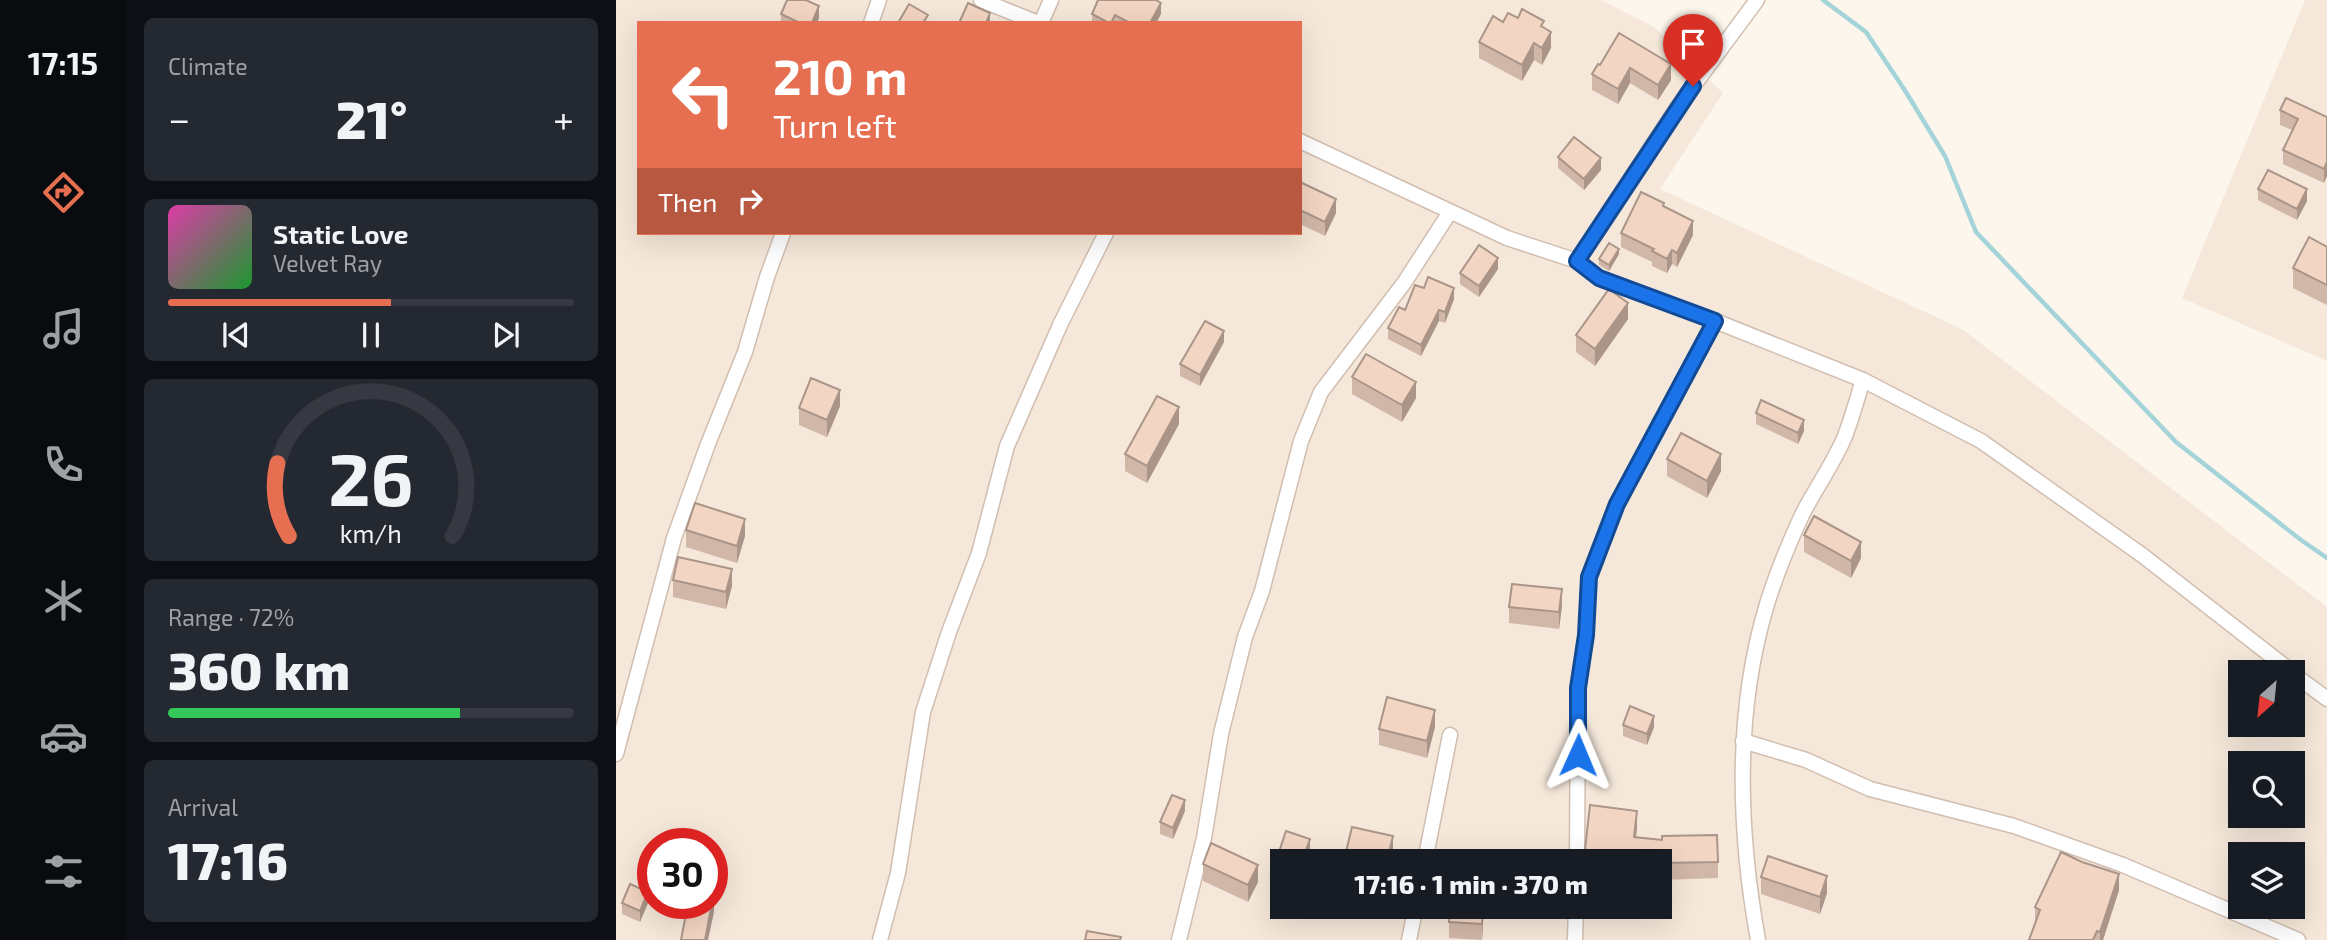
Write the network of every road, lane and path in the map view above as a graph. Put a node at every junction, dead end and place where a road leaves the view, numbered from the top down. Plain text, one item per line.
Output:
1 (879, 0) edge
2 (981, 0) edge
3 (1051, 0) edge
4 (1757, 0) edge
5 (872, 21) edge
6 (1035, 21) edge
7 (1041, 21) edge
8 (1302, 142) edge
9 (1450, 212) junction
10 (782, 235) edge
11 (1105, 235) edge
12 (1577, 261) junction
13 (1715, 321) junction
14 (1863, 380) junction
15 (2277, 660) edge
16 (2305, 682) edge
17 (2327, 699) edge
18 (1450, 734) dead end
19 (1743, 741) junction
20 (616, 754) edge
21 (1427, 849) edge
22 (1577, 849) edge
23 (1413, 919) edge
24 (1576, 919) edge
25 (880, 940) edge
26 (1178, 940) edge
27 (1409, 940) edge
28 (1575, 940) edge
29 (1758, 940) edge
30 (2298, 940) edge

1 - 5 street
2 - 6 street
3 - 7 street
4 - 12 street
8 - 9 street
9 - 12 street
9 - 26 street
10 - 20 street
11 - 25 street
12 - 13 street
13 - 14 street
13 - 22 street
14 - 15 street
14 - 19 street
16 - 17 street
18 - 21 street
19 - 29 street
19 - 30 street
23 - 27 street
24 - 28 street

